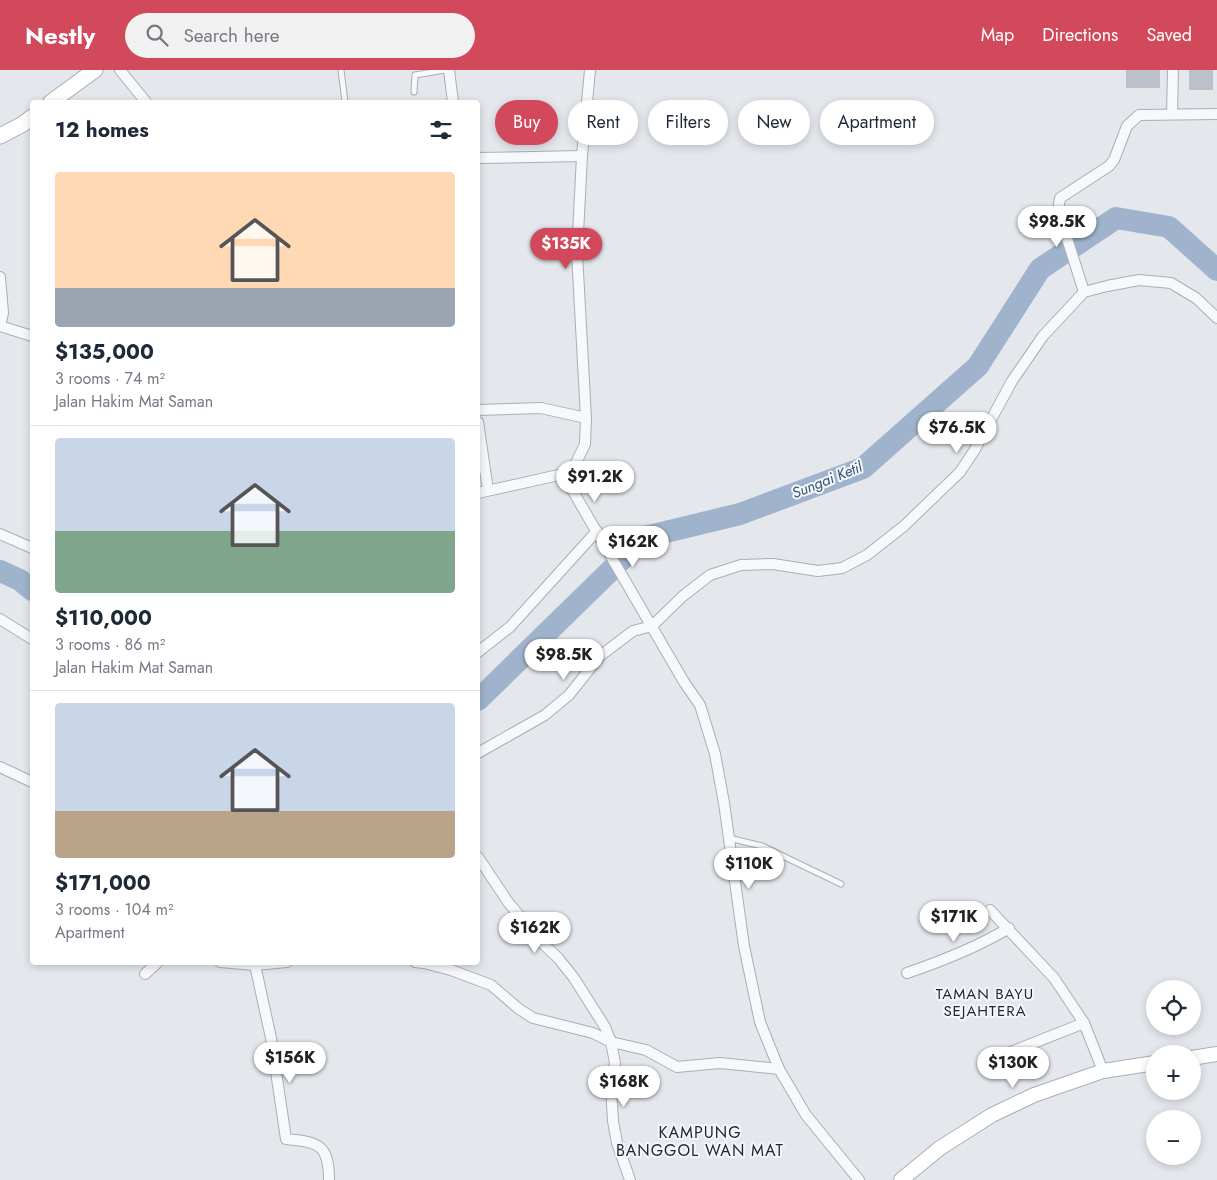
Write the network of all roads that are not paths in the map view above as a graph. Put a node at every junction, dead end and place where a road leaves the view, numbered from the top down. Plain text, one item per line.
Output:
1 (95, 70) edge
2 (120, 70) edge
3 (341, 70) edge
4 (447, 70) edge
5 (590, 70) edge
6 (1173, 70) edge
7 (414, 92) dead end
8 (54, 100) edge
9 (144, 100) edge
10 (345, 100) edge
11 (453, 100) edge
12 (1172, 114) junction
13 (1217, 114) edge
14 (30, 117) edge
15 (0, 136) edge
16 (582, 156) junction
17 (480, 158) edge
18 (0, 277) edge
19 (1084, 292) junction
20 (1217, 318) edge
21 (0, 325) edge
22 (30, 335) edge
23 (480, 410) edge
24 (586, 418) junction
25 (480, 436) edge
26 (563, 474) junction
27 (488, 490) junction
28 (480, 492) edge
29 (597, 531) junction
30 (0, 534) edge
31 (30, 547) edge
32 (0, 619) edge
33 (652, 626) junction
34 (30, 638) edge
35 (480, 650) edge
36 (480, 752) edge
37 (0, 767) edge
38 (30, 781) edge
39 (729, 838) junction
40 (480, 860) edge
41 (841, 884) dead end
42 (990, 910) dead end
43 (1009, 928) junction
44 (155, 965) edge
45 (255, 965) edge
46 (432, 965) edge
47 (145, 974) dead end
48 (907, 974) dead end
49 (1084, 1023) junction
50 (611, 1042) junction
51 (1217, 1054) edge
52 (1201, 1057) edge
53 (983, 1064) dead end
54 (1146, 1064) edge
55 (779, 1068) junction
56 (1103, 1071) junction
57 (329, 1180) edge
58 (630, 1180) edge
59 (859, 1180) edge
60 (900, 1180) edge

1 - 8 main road
2 - 9 street
3 - 10 lane
4 - 7 lane
4 - 11 street
5 - 16 street
6 - 12 street
12 - 13 street
12 - 19 street
14 - 15 main road
16 - 17 street
16 - 24 street
18 - 21 street
19 - 20 street
19 - 33 street
21 - 22 street
23 - 24 street
24 - 26 street
25 - 27 street
26 - 27 street
26 - 29 street
27 - 28 street
29 - 33 street
29 - 35 street
30 - 31 street
32 - 34 street
33 - 36 street
33 - 39 street
37 - 38 street
39 - 41 lane
39 - 55 street
40 - 50 street
42 - 43 street
43 - 48 street
43 - 49 street
44 - 47 street
45 - 57 street
46 - 50 street
49 - 53 street
49 - 56 street
50 - 55 street
50 - 58 street
51 - 52 main road
54 - 56 main road
55 - 59 street
56 - 60 main road

